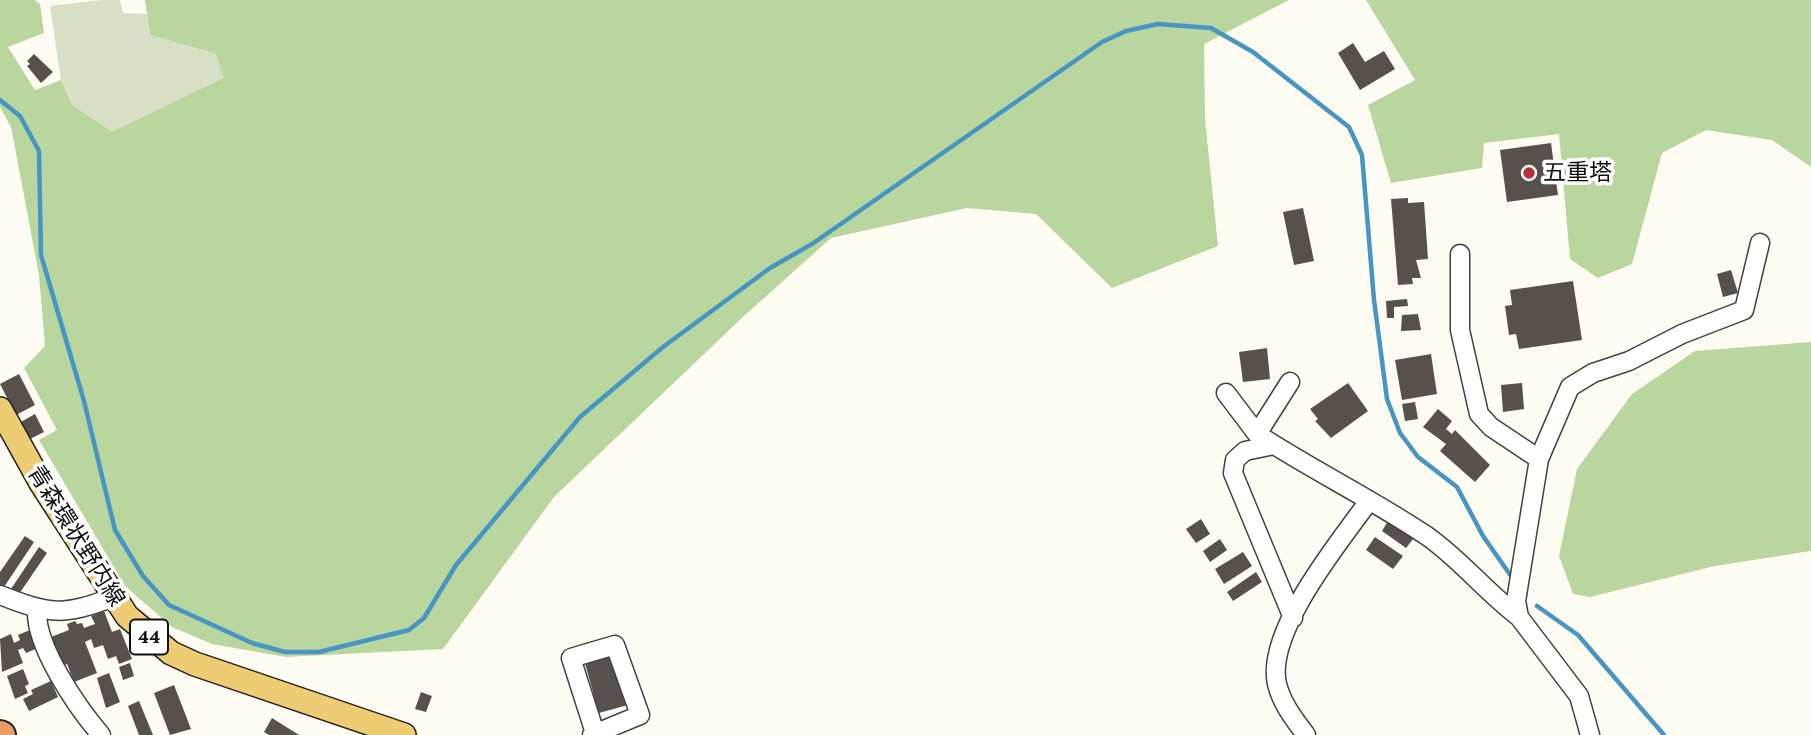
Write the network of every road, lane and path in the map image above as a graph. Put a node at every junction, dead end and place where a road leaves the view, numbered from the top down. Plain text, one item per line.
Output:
1 (1760, 243) dead end
2 (1460, 254) dead end
3 (1290, 382) dead end
4 (1226, 393) dead end
5 (0, 409) edge
6 (1257, 434) junction
7 (1274, 445) junction
8 (1539, 459) junction
9 (1369, 501) junction
10 (0, 595) edge
11 (114, 597) junction
12 (37, 610) junction
13 (1519, 617) junction
14 (1293, 618) junction
15 (594, 734) edge
16 (101, 735) edge
17 (404, 735) edge
18 (1306, 735) edge
19 (1590, 735) edge

1 - 8 street
2 - 8 street
3 - 6 street
4 - 6 street
5 - 11 main road, 青森環状野内線 / 44
6 - 7 street
7 - 9 street
7 - 14 street
8 - 13 street
9 - 13 street
9 - 14 street
10 - 12 street
11 - 12 street
11 - 17 main road, 青森環状野内線 / 44
12 - 16 street
13 - 19 street
14 - 18 street
15 - 15 street

